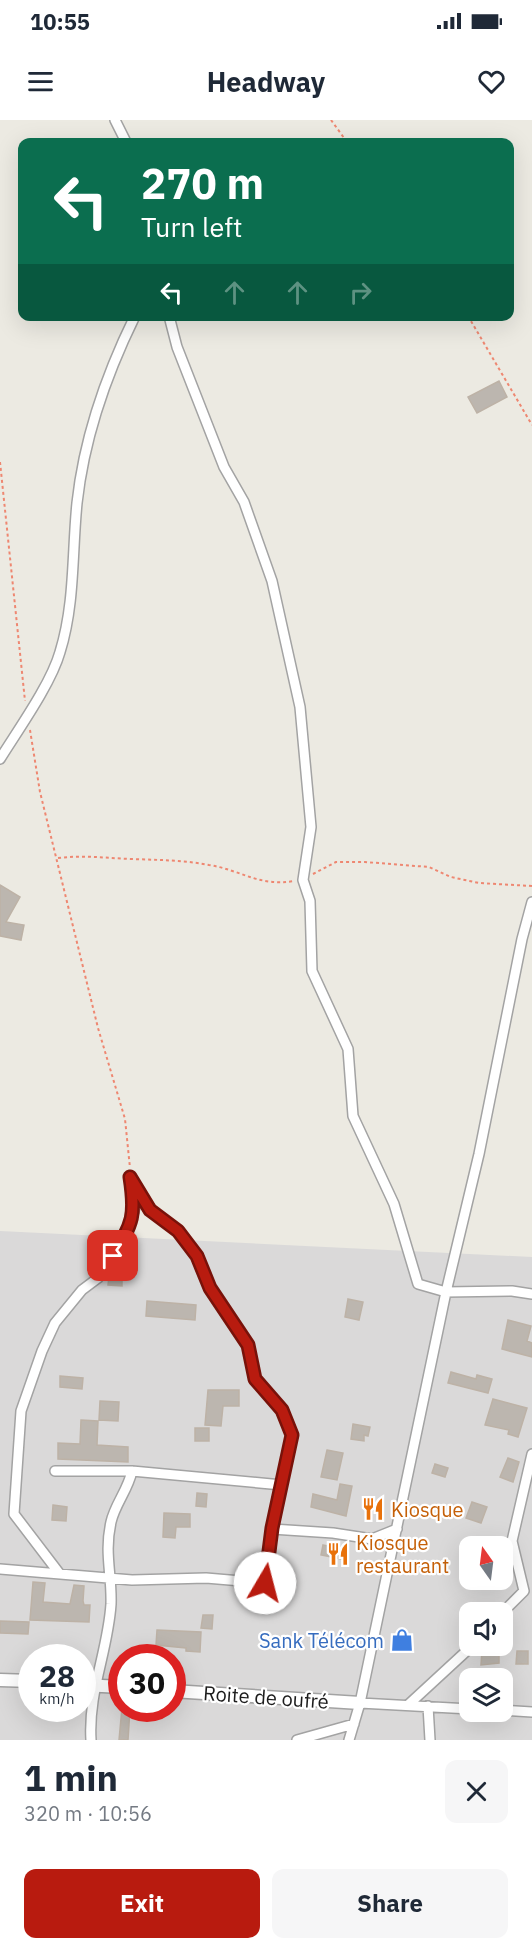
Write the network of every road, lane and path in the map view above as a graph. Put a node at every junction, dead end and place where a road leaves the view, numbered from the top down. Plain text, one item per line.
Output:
1 (115, 120) edge
2 (331, 120) edge
3 (124, 138) edge
4 (344, 138) edge
5 (133, 321) edge
6 (170, 321) edge
7 (471, 321) edge
8 (532, 425) edge
9 (0, 462) edge
10 (28, 716) junction
11 (0, 759) edge
12 (532, 902) edge
13 (130, 1177) junction
14 (446, 1292) junction
15 (532, 1294) edge
16 (532, 1454) edge
17 (55, 1471) dead end
18 (132, 1471) junction
19 (282, 1485) junction
20 (272, 1528) junction
21 (397, 1528) junction
22 (0, 1569) edge
23 (59, 1573) junction
24 (109, 1577) junction
25 (513, 1602) edge
26 (461, 1656) edge
27 (96, 1659) edge
28 (0, 1680) edge
29 (18, 1681) edge
30 (186, 1692) edge
31 (360, 1703) junction
32 (408, 1705) junction
33 (428, 1706) junction
34 (459, 1707) edge
35 (513, 1711) edge
36 (532, 1712) edge
37 (90, 1722) edge
38 (354, 1724) junction
39 (91, 1740) edge
40 (297, 1740) edge
41 (349, 1740) edge
42 (430, 1740) edge

1 - 3 street
2 - 4 path
5 - 10 street
6 - 14 street
7 - 8 path
9 - 10 path
10 - 11 street
10 - 13 path
12 - 14 street
13 - 19 street
13 - 23 street
14 - 15 street
14 - 21 street
16 - 25 street
17 - 18 street
18 - 19 street
18 - 24 street
19 - 20 street
20 - 21 street
20 - 24 street
21 - 31 street
22 - 23 street
23 - 24 street
24 - 27 street
26 - 32 street
28 - 29 street
30 - 31 street, Roite de oufré
31 - 32 street
31 - 38 street
32 - 33 street
33 - 34 street
33 - 42 street
35 - 36 street
37 - 39 street
38 - 40 street
38 - 41 street

